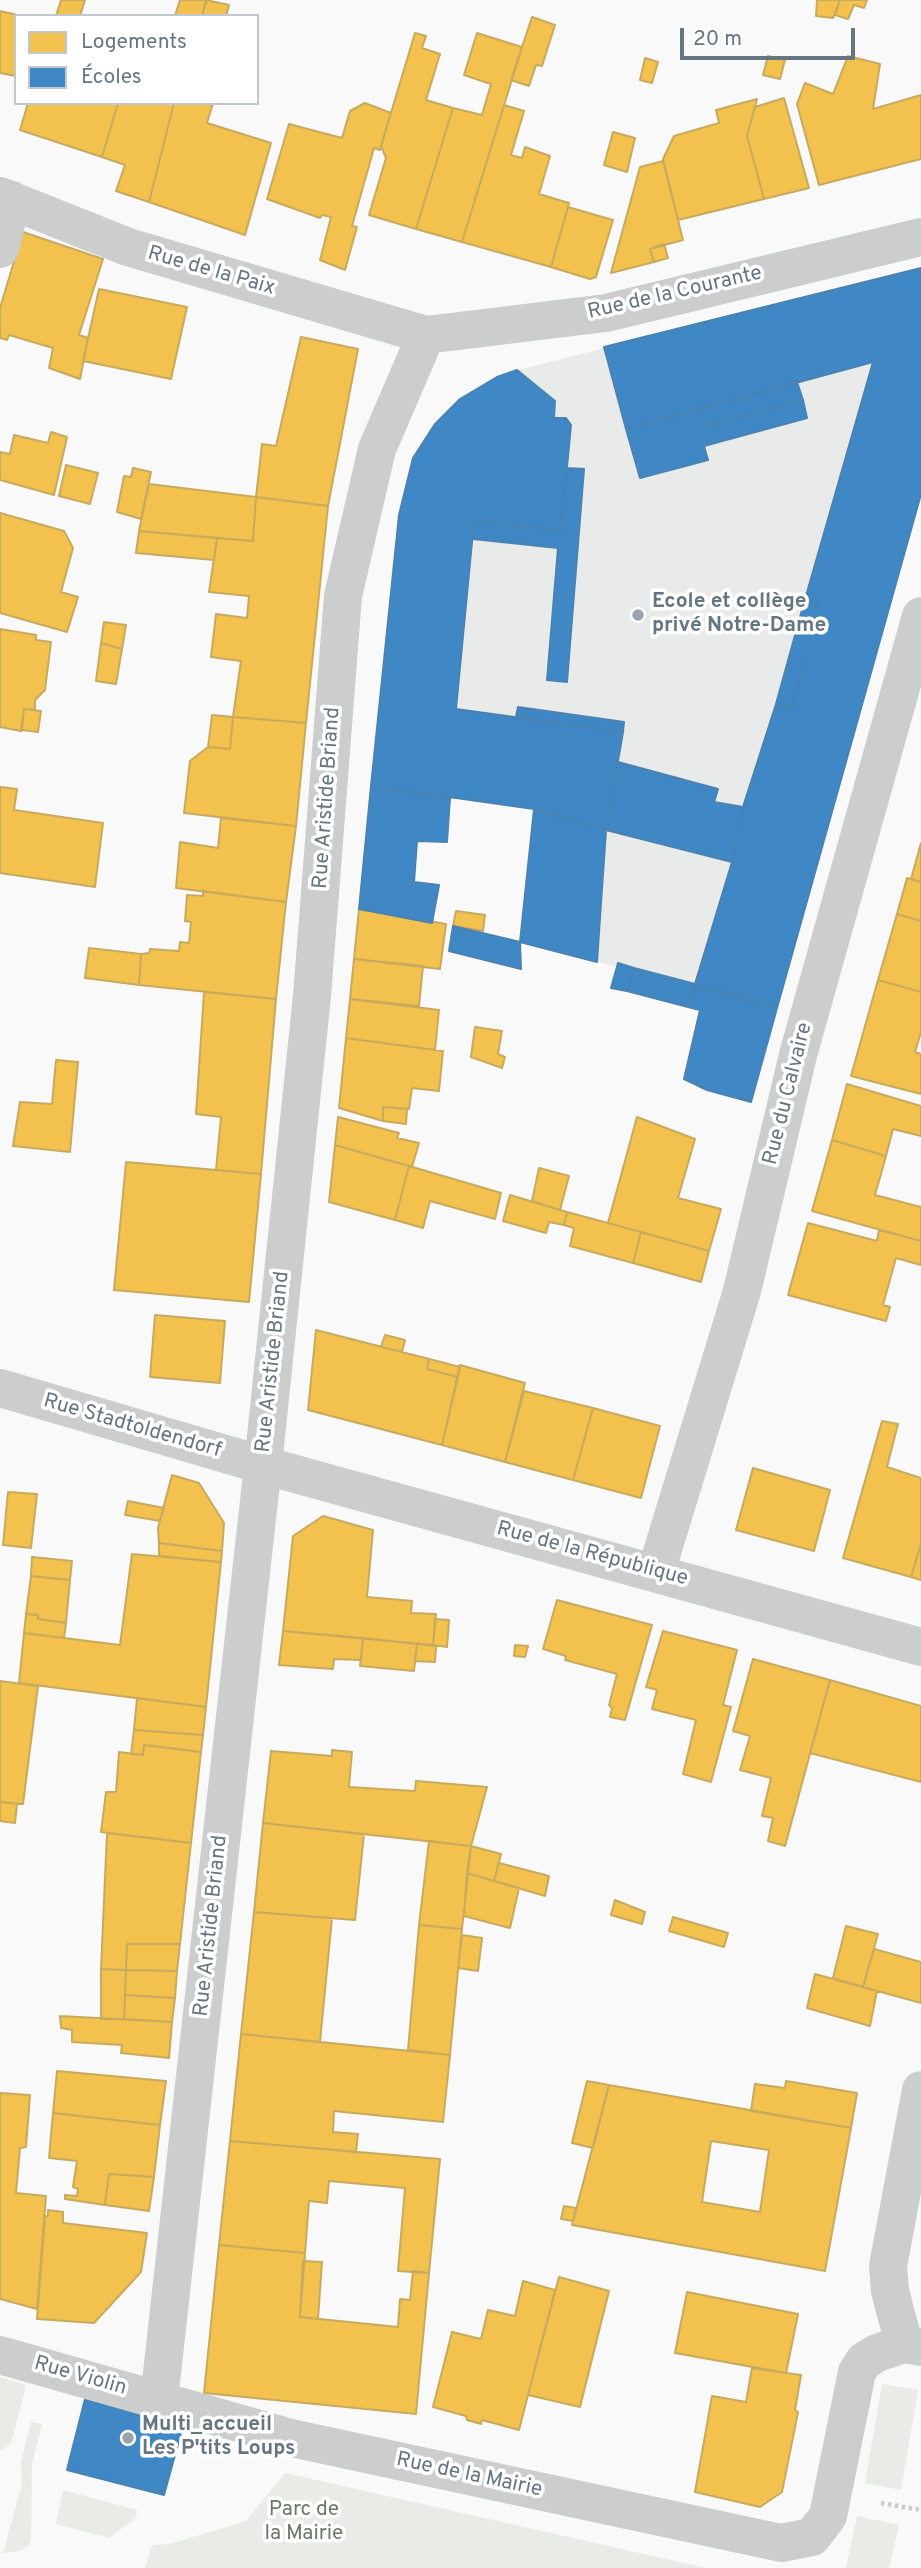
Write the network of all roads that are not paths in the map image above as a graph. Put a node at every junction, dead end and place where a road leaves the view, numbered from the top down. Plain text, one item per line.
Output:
1 (6, 198) edge
2 (921, 237) edge
3 (0, 249) edge
4 (426, 335) junction
5 (921, 616) edge
6 (0, 1388) edge
7 (263, 1465) junction
8 (656, 1572) junction
9 (921, 1647) edge
10 (921, 2090) edge
11 (913, 2346) edge
12 (0, 2355) edge
13 (159, 2400) junction

1 - 3 street
1 - 4 street, Rue de la Paix
2 - 4 street, Rue de la Courante
4 - 7 street, Rue Aristide Briand
5 - 8 street, Rue du Calvaire
6 - 7 street, Rue Stadtoldendorf
7 - 8 street, Rue de la République
7 - 13 street, Rue Aristide Briand
8 - 9 street, Rue de la République
10 - 11 street
11 - 13 street, Rue de la Mairie
12 - 13 street, Rue Violin

